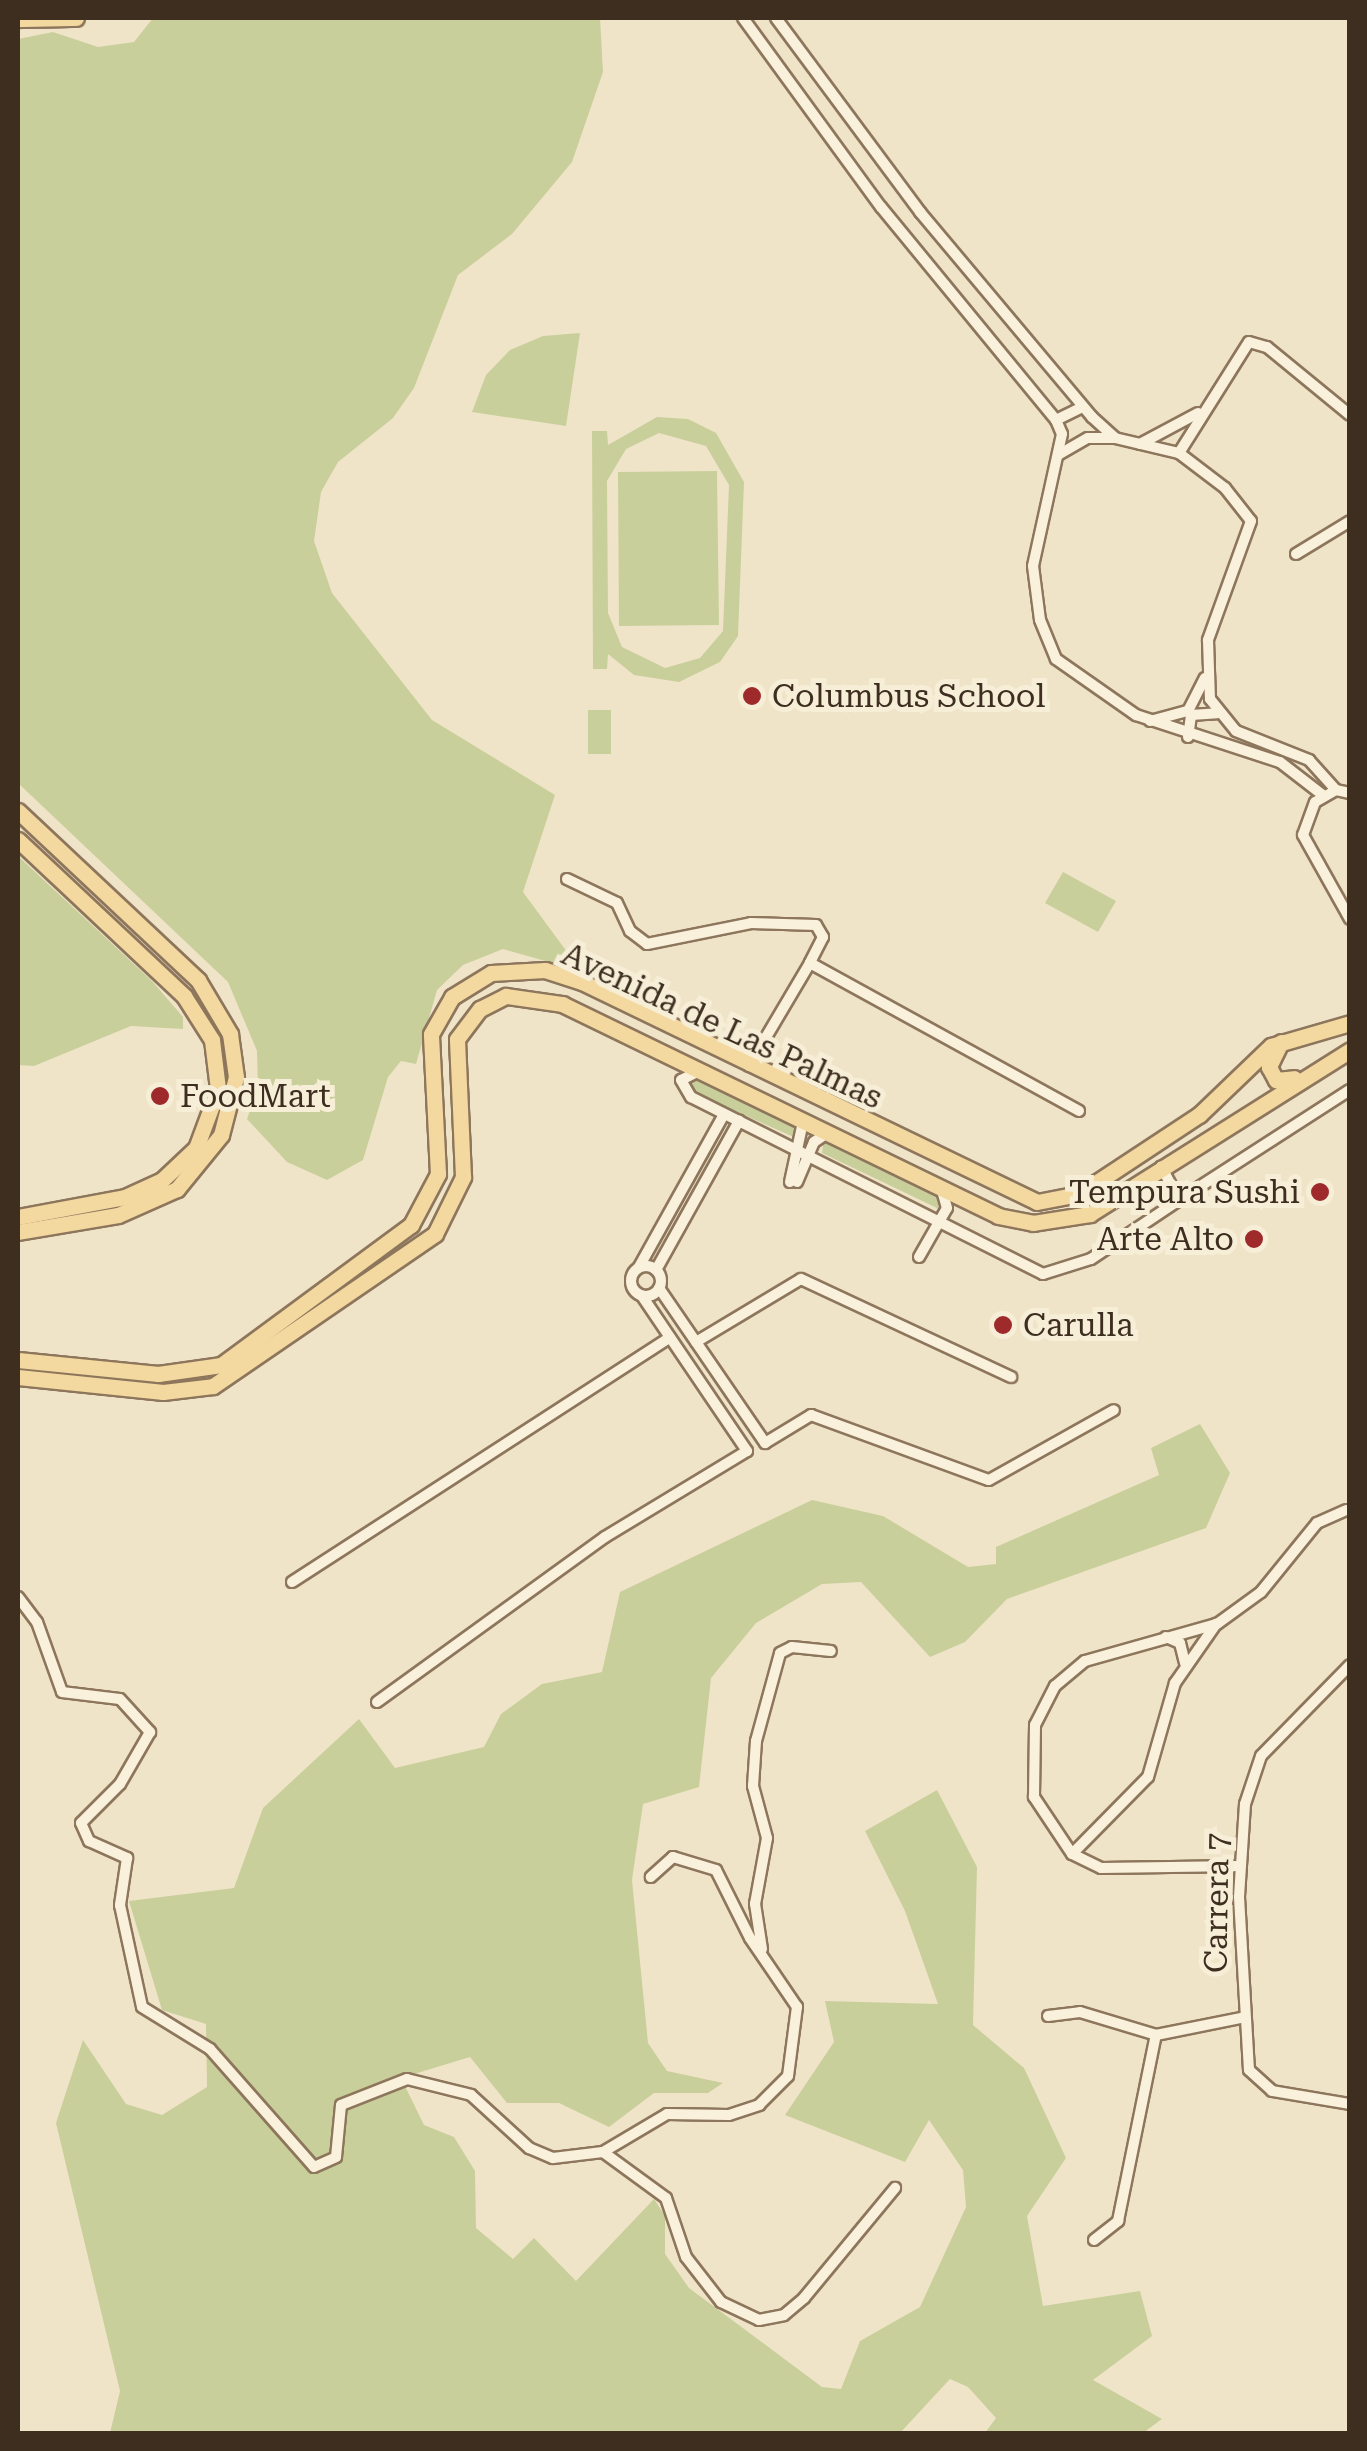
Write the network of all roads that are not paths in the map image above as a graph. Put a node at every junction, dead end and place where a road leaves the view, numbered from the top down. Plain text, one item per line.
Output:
1 (76, 18) edge
2 (743, 18) edge
3 (776, 18) edge
4 (18, 19) edge
5 (1209, 401) junction
6 (1083, 406) junction
7 (1350, 415) edge
8 (1056, 420) junction
9 (1114, 438) junction
10 (1140, 444) junction
11 (1179, 453) junction
12 (1058, 455) junction
13 (1350, 521) edge
14 (1296, 554) dead end
15 (1206, 670) junction
16 (1217, 714) junction
17 (1149, 721) junction
18 (1188, 737) junction
19 (1336, 790) junction
20 (1350, 794) edge
21 (1324, 796) junction
22 (18, 812) edge
23 (18, 840) edge
24 (567, 879) dead end
25 (1350, 918) edge
26 (810, 963) junction
27 (1350, 1023) edge
28 (1281, 1042) junction
29 (1350, 1050) edge
30 (749, 1066) junction
31 (715, 1075) junction
32 (1294, 1078) junction
33 (1350, 1090) edge
34 (1079, 1111) dead end
35 (724, 1114) junction
36 (800, 1117) junction
37 (739, 1121) junction
38 (830, 1131) junction
39 (804, 1153) junction
40 (1161, 1165) junction
41 (793, 1183) dead end
42 (938, 1186) junction
43 (1179, 1200) junction
44 (18, 1217) edge
45 (940, 1220) junction
46 (18, 1232) edge
47 (918, 1257) dead end
48 (639, 1267) junction
49 (656, 1270) junction
50 (659, 1288) junction
51 (642, 1296) junction
52 (670, 1337) junction
53 (696, 1342) junction
54 (18, 1360) edge
55 (18, 1377) edge
56 (1011, 1377) dead end
57 (18, 1385) edge
58 (1114, 1410) dead end
59 (1346, 1510) dead end
60 (292, 1582) dead end
61 (18, 1597) edge
62 (1216, 1624) junction
63 (1165, 1637) junction
64 (831, 1651) dead end
65 (1350, 1665) edge
66 (1185, 1666) junction
67 (377, 1702) dead end
68 (1072, 1854) junction
69 (1240, 1866) junction
70 (651, 1877) dead end
71 (764, 1955) junction
72 (1048, 2016) dead end
73 (1241, 2018) junction
74 (1156, 2035) junction
75 (1350, 2104) edge
76 (603, 2152) junction
77 (895, 2188) dead end
78 (1094, 2240) dead end

1 - 4 main road
2 - 8 street
3 - 6 street
5 - 7 street
5 - 10 street
5 - 11 street
6 - 8 street
6 - 9 street
8 - 12 street
9 - 10 street
9 - 12 street
10 - 11 street
11 - 15 street
12 - 17 street
13 - 14 street
15 - 16 street
15 - 17 street
16 - 18 street
16 - 19 street
17 - 18 street
18 - 21 street
19 - 20 street
19 - 21 street
21 - 25 street
22 - 46 main road
23 - 44 main road
24 - 26 street
26 - 30 street
26 - 34 street
27 - 28 main road, Avenida de Las Palmas
28 - 30 main road, Avenida de Las Palmas
28 - 32 main road
29 - 32 main road, Avenida de Las Palmas
30 - 54 main road, Avenida de Las Palmas
31 - 35 street
31 - 36 main road, Avenida de Las Palmas
31 - 55 main road, Avenida de Las Palmas
32 - 40 main road, Avenida de Las Palmas
33 - 43 street
35 - 37 street
35 - 48 street
36 - 38 main road, Avenida de Las Palmas
36 - 39 street
37 - 39 street
37 - 49 street
38 - 39 street
38 - 42 main road, Avenida de Las Palmas
39 - 41 street
39 - 45 street
40 - 42 main road, Avenida de Las Palmas
40 - 43 street
42 - 45 street
43 - 45 street
45 - 47 street
48 - 49 street
48 - 51 street
49 - 50 street
50 - 51 street
50 - 53 street
51 - 52 street
52 - 60 street
52 - 67 street
53 - 56 street
53 - 58 street
55 - 57 street
59 - 62 street
61 - 76 street
62 - 63 street
62 - 66 street
63 - 66 street
63 - 68 street
64 - 71 street
65 - 69 street, Carrera 7
66 - 68 street
68 - 69 street
69 - 73 street, Carrera 7
70 - 71 street
71 - 76 street
72 - 74 street
73 - 74 street
73 - 75 street, Carrera 7
74 - 78 street
76 - 77 street

